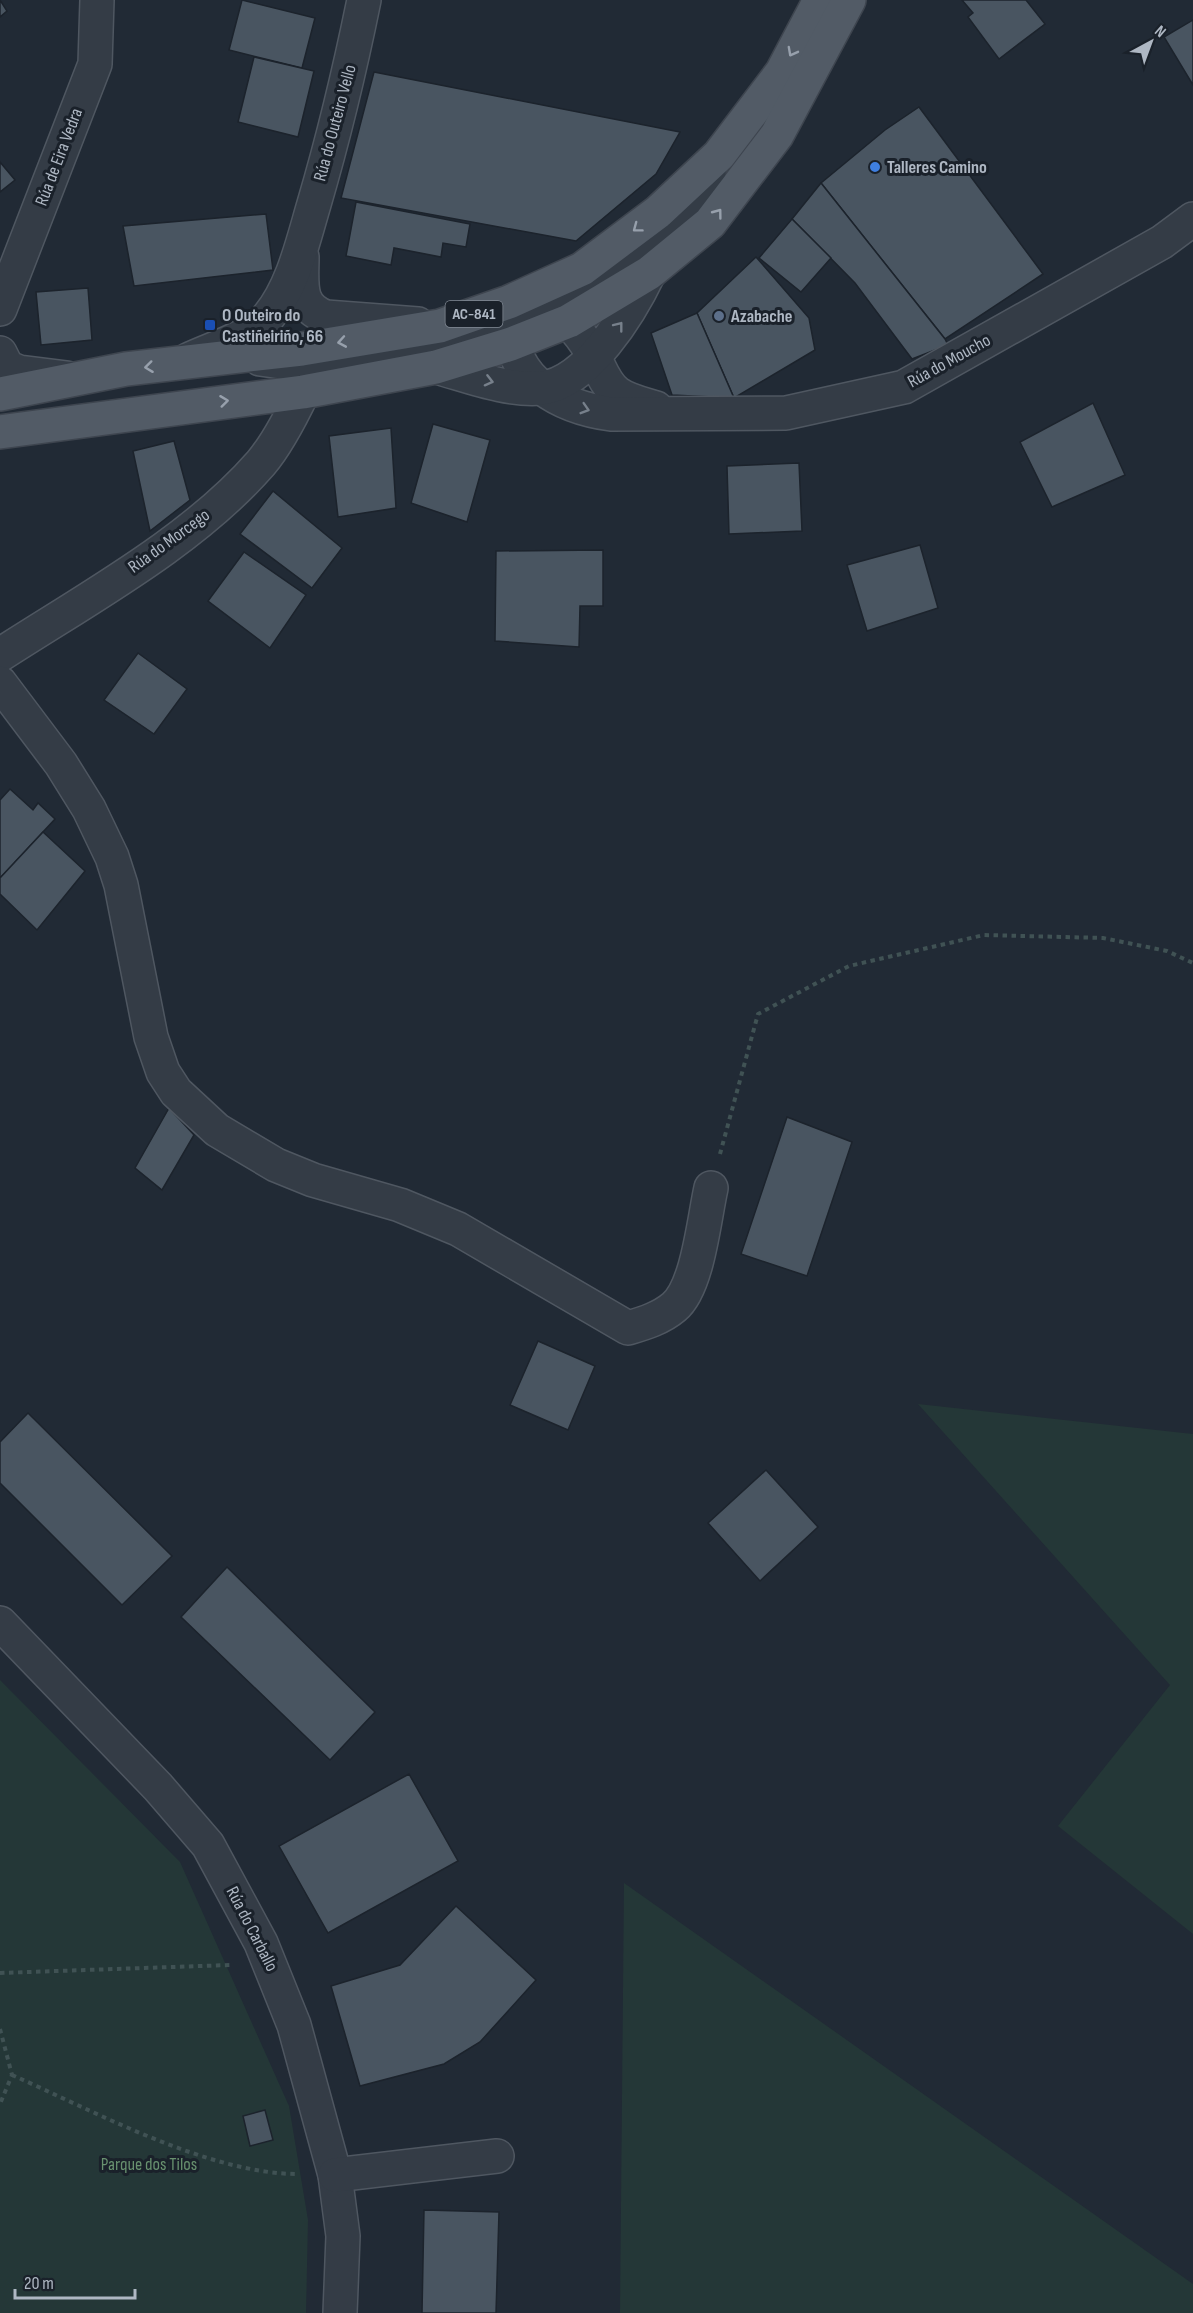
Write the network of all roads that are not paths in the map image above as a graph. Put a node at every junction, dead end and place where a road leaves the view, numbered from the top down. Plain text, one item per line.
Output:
1 (97, 0) edge
2 (364, 0) edge
3 (820, 0) edge
4 (849, 0) edge
5 (719, 156) junction
6 (1193, 219) edge
7 (302, 245) junction
8 (649, 273) junction
9 (0, 309) edge
10 (560, 315) junction
11 (440, 326) junction
12 (511, 334) junction
13 (237, 356) junction
14 (594, 357) junction
15 (181, 363) junction
16 (436, 367) junction
17 (2, 374) edge
18 (543, 388) junction
19 (303, 392) junction
20 (675, 413) junction
21 (0, 414) edge
22 (84, 420) junction
23 (0, 432) edge
24 (0, 655) edge
25 (0, 683) edge
26 (711, 1188) road end
27 (0, 1623) edge
28 (497, 2156) dead end
29 (335, 2175) junction
30 (340, 2313) edge

1 - 9 street, Rúa de Eira Vedra
2 - 7 street, Rúa do Outeiro Vello
3 -> 5 main road, AC-841
8 -> 4 main road, AC-841
5 - 10 street
5 -> 11 main road, AC-841
6 - 20 street, Rúa do Moucho
7 - 11 street, Rúa do Outeiro Vello
7 - 15 street, Rúa do Outeiro Vello
8 - 10 main road, AC-841
14 -> 8 street
10 - 12 main road, AC-841
10 - 14 street, Rúa do Moucho
11 -> 13 main road, AC-841
12 - 13 street
12 - 16 main road, AC-841
12 - 18 street, Rúa do Moucho
13 - 15 main road, AC-841
14 - 18 street
14 - 20 street, Rúa do Moucho
15 -> 17 main road, AC-841
16 -> 18 street
16 - 19 main road, AC-841
18 -> 20 street, Rúa do Moucho
22 -> 19 main road, AC-841
19 - 24 street, Rúa do Morcego
21 - 22 street
22 - 23 main road, AC-841
25 - 26 street
27 - 29 street, Rúa do Carballo
28 - 29 street
29 - 30 street, Rúa do Carballo

